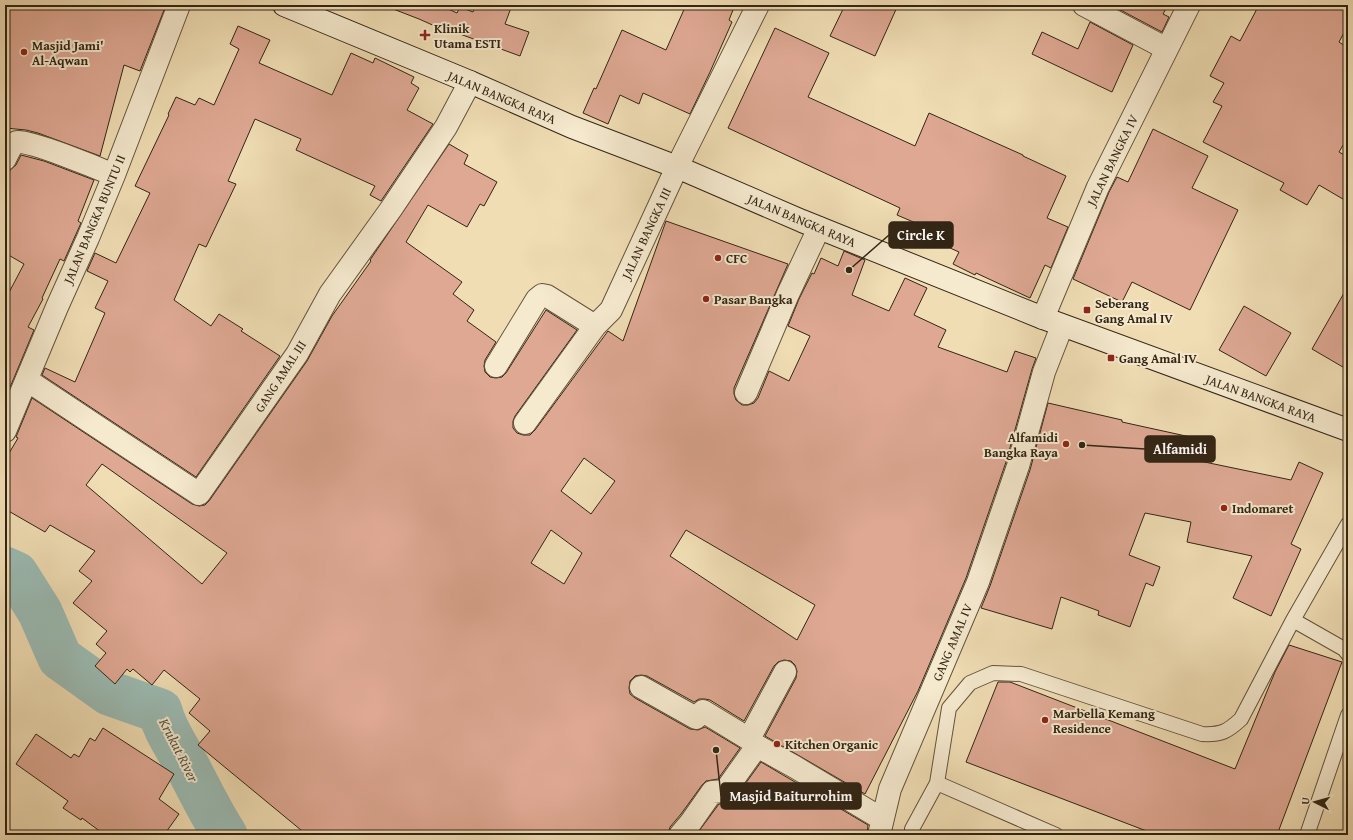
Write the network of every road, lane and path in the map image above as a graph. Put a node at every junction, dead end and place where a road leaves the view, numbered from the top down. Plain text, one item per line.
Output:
1 (179, 5) edge
2 (284, 5) edge
3 (758, 5) edge
4 (1084, 5) edge
5 (1189, 5) edge
6 (1166, 49) junction
7 (470, 82) junction
8 (5, 159) edge
9 (677, 167) junction
10 (114, 175) junction
11 (819, 228) junction
12 (1052, 322) junction
13 (595, 326) junction
14 (496, 366) dead end
15 (27, 380) junction
16 (746, 393) dead end
17 (525, 423) dead end
18 (1348, 430) edge
19 (5, 431) edge
20 (1348, 524) edge
21 (1293, 620) junction
22 (1348, 654) edge
23 (785, 672) dead end
24 (641, 687) dead end
25 (1348, 715) edge
26 (753, 742) junction
27 (937, 783) junction
28 (912, 829) dead end
29 (879, 830) edge
30 (680, 835) edge
31 (1056, 835) edge
32 (1307, 835) edge

1 - 10 street, JALAN BANGKA BUNTU II
2 - 7 street, JALAN BANGKA RAYA
3 - 9 street, JALAN BANGKA III
4 - 6 street
5 - 6 street, JALAN BANGKA IV
6 - 12 street, JALAN BANGKA IV
7 - 9 street, JALAN BANGKA RAYA
7 - 15 street, GANG AMAL III
8 - 10 street
9 - 11 street, JALAN BANGKA RAYA
9 - 13 street, JALAN BANGKA III
10 - 15 street, JALAN BANGKA BUNTU II
11 - 12 street, JALAN BANGKA RAYA
11 - 16 street
12 - 18 street, JALAN BANGKA RAYA
12 - 29 street, GANG AMAL IV
13 - 14 street
13 - 17 street, JALAN BANGKA III
15 - 19 street, JALAN BANGKA BUNTU II
20 - 21 lane
21 - 22 lane
21 - 27 lane
23 - 26 street
24 - 26 street, GANG AMAL IV
25 - 32 lane
26 - 29 street, GANG AMAL IV
26 - 30 street
27 - 28 lane
27 - 31 lane

